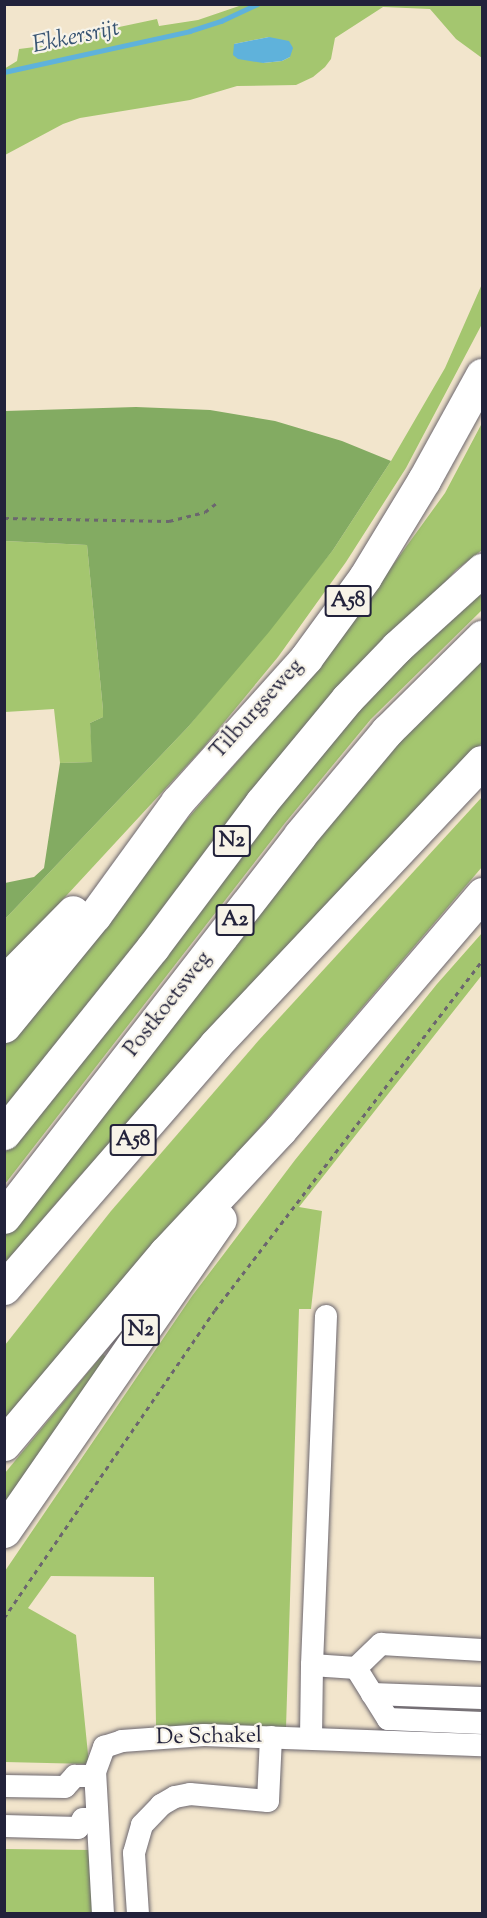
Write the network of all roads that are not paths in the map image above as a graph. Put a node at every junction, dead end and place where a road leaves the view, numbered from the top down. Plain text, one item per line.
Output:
1 (483, 375) edge
2 (483, 570) edge
3 (483, 637) edge
4 (483, 762) edge
5 (177, 802) junction
6 (483, 894) edge
7 (4, 982) edge
8 (4, 1026) edge
9 (280, 1130) junction
10 (4, 1133) edge
11 (4, 1217) edge
12 (50, 1236) junction
13 (4, 1288) edge
14 (4, 1300) edge
15 (326, 1316) dead end
16 (4, 1444) edge
17 (4, 1531) edge
18 (483, 1650) edge
19 (312, 1665) junction
20 (356, 1668) junction
21 (372, 1694) junction
22 (483, 1698) edge
23 (483, 1723) edge
24 (270, 1737) junction
25 (311, 1738) junction
26 (483, 1745) edge
27 (96, 1776) junction
28 (4, 1786) edge
29 (97, 1819) junction
30 (4, 1826) edge
31 (103, 1914) edge
32 (138, 1914) edge

1 - 5 highway, Tilburgseweg / A58
2 - 10 highway, N2
3 - 11 highway, Postkoetsweg / A2
4 - 12 highway, A58
5 - 7 highway, A58
5 - 8 highway, Tilburgseweg / A58
6 - 9 highway
9 - 16 highway
9 - 17 highway, N2
12 - 13 highway, A58
12 - 14 highway
15 - 19 street
18 - 20 street
19 - 20 street
19 - 25 street
20 - 21 street
21 - 22 street
21 - 23 street
24 - 25 street, De Schakel
24 - 27 street, De Schakel
24 - 32 street
25 - 26 street, De Schakel
27 - 28 street
27 - 29 street, De Schakel
29 - 30 street
29 - 31 street, De Schakel

